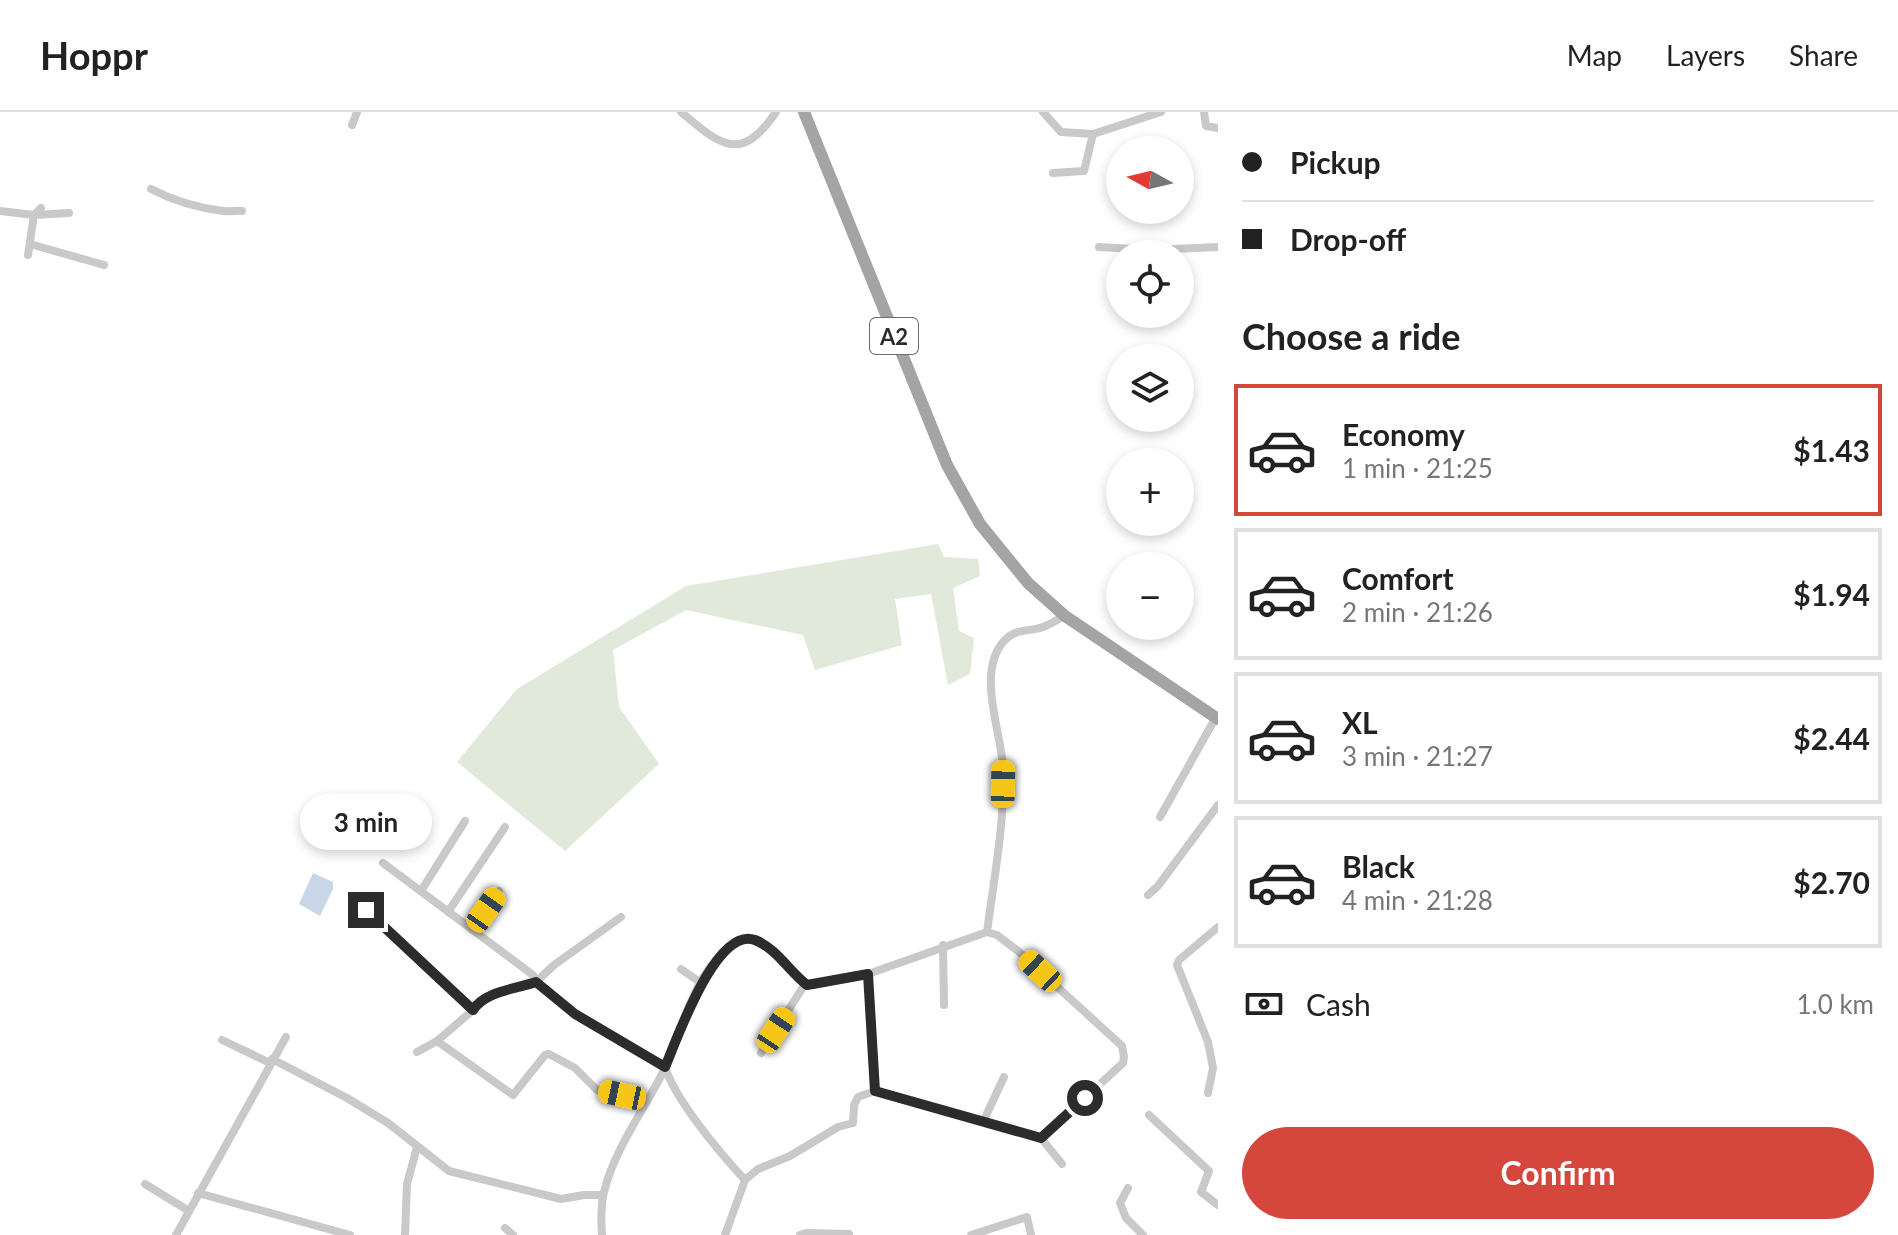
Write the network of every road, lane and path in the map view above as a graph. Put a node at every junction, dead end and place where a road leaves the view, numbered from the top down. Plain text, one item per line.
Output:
1 (357, 112) edge
2 (681, 112) edge
3 (776, 112) edge
4 (804, 112) edge
5 (1043, 112) edge
6 (1161, 112) edge
7 (1204, 112) edge
8 (352, 125) dead end
9 (1218, 128) edge
10 (1093, 134) junction
11 (1053, 173) dead end
12 (151, 189) dead end
13 (0, 211) edge
14 (242, 211) dead end
15 (38, 212) junction
16 (69, 213) dead end
17 (30, 244) junction
18 (1099, 247) dead end
19 (1218, 247) edge
20 (28, 255) dead end
21 (104, 265) dead end
22 (1065, 616) junction
23 (1217, 718) edge
24 (1218, 805) edge
25 (1160, 817) dead end
26 (465, 821) dead end
27 (505, 827) dead end
28 (383, 863) dead end
29 (421, 891) junction
30 (499, 891) dead end
31 (1148, 895) dead end
32 (366, 910) dead end
33 (448, 912) junction
34 (621, 917) dead end
35 (1218, 927) edge
36 (472, 930) junction
37 (987, 932) junction
38 (943, 945) junction
39 (681, 969) dead end
40 (868, 974) junction
41 (536, 982) junction
42 (701, 983) junction
43 (805, 984) junction
44 (944, 1005) dead end
45 (473, 1010) junction
46 (286, 1037) dead end
47 (222, 1040) dead end
48 (437, 1041) junction
49 (417, 1052) dead end
50 (761, 1053) dead end
51 (271, 1061) junction
52 (665, 1067) junction
53 (1216, 1067) edge
54 (1004, 1077) dead end
55 (875, 1091) junction
56 (1208, 1093) dead end
57 (647, 1101) junction
58 (1149, 1115) dead end
59 (983, 1122) junction
60 (1041, 1138) junction
61 (417, 1147) junction
62 (1062, 1164) dead end
63 (745, 1180) junction
64 (145, 1184) dead end
65 (1128, 1188) dead end
66 (198, 1193) junction
67 (603, 1195) junction
68 (1218, 1205) edge
69 (189, 1211) junction
70 (849, 1234) edge
71 (176, 1235) edge
72 (350, 1235) edge
73 (405, 1235) edge
74 (602, 1235) edge
75 (725, 1235) edge
76 (800, 1235) edge
77 (971, 1235) edge
78 (1031, 1235) edge
79 (1143, 1235) edge

1 - 8 street
2 - 3 street
4 - 22 main road, A2
5 - 10 street
6 - 10 street
7 - 9 street
10 - 11 street
12 - 14 street
13 - 15 street
15 - 16 street
15 - 17 street
17 - 20 street
17 - 21 street
18 - 19 street
22 - 23 main road, A2
22 - 37 street
23 - 25 street
24 - 31 street
26 - 29 street
27 - 33 street
28 - 29 street
29 - 33 street
30 - 36 street
32 - 45 street
33 - 36 street
34 - 41 street
35 - 53 street
36 - 41 street
37 - 38 street
37 - 60 street
38 - 40 street
38 - 44 street
39 - 42 street
40 - 43 street
40 - 55 street
41 - 45 street
41 - 52 street
42 - 43 street
42 - 52 street
43 - 50 street
45 - 48 street
46 - 51 street
47 - 51 street
48 - 49 street
48 - 57 street
51 - 61 street
51 - 66 street
52 - 57 street
52 - 63 street
53 - 56 street
54 - 59 street
55 - 59 street
55 - 63 street
57 - 67 street
58 - 68 street
59 - 60 street
60 - 62 street
61 - 67 street
61 - 73 street
63 - 75 street
64 - 69 street
65 - 79 street
66 - 69 street
66 - 72 street
67 - 74 street
69 - 71 street
70 - 76 street
77 - 78 street

